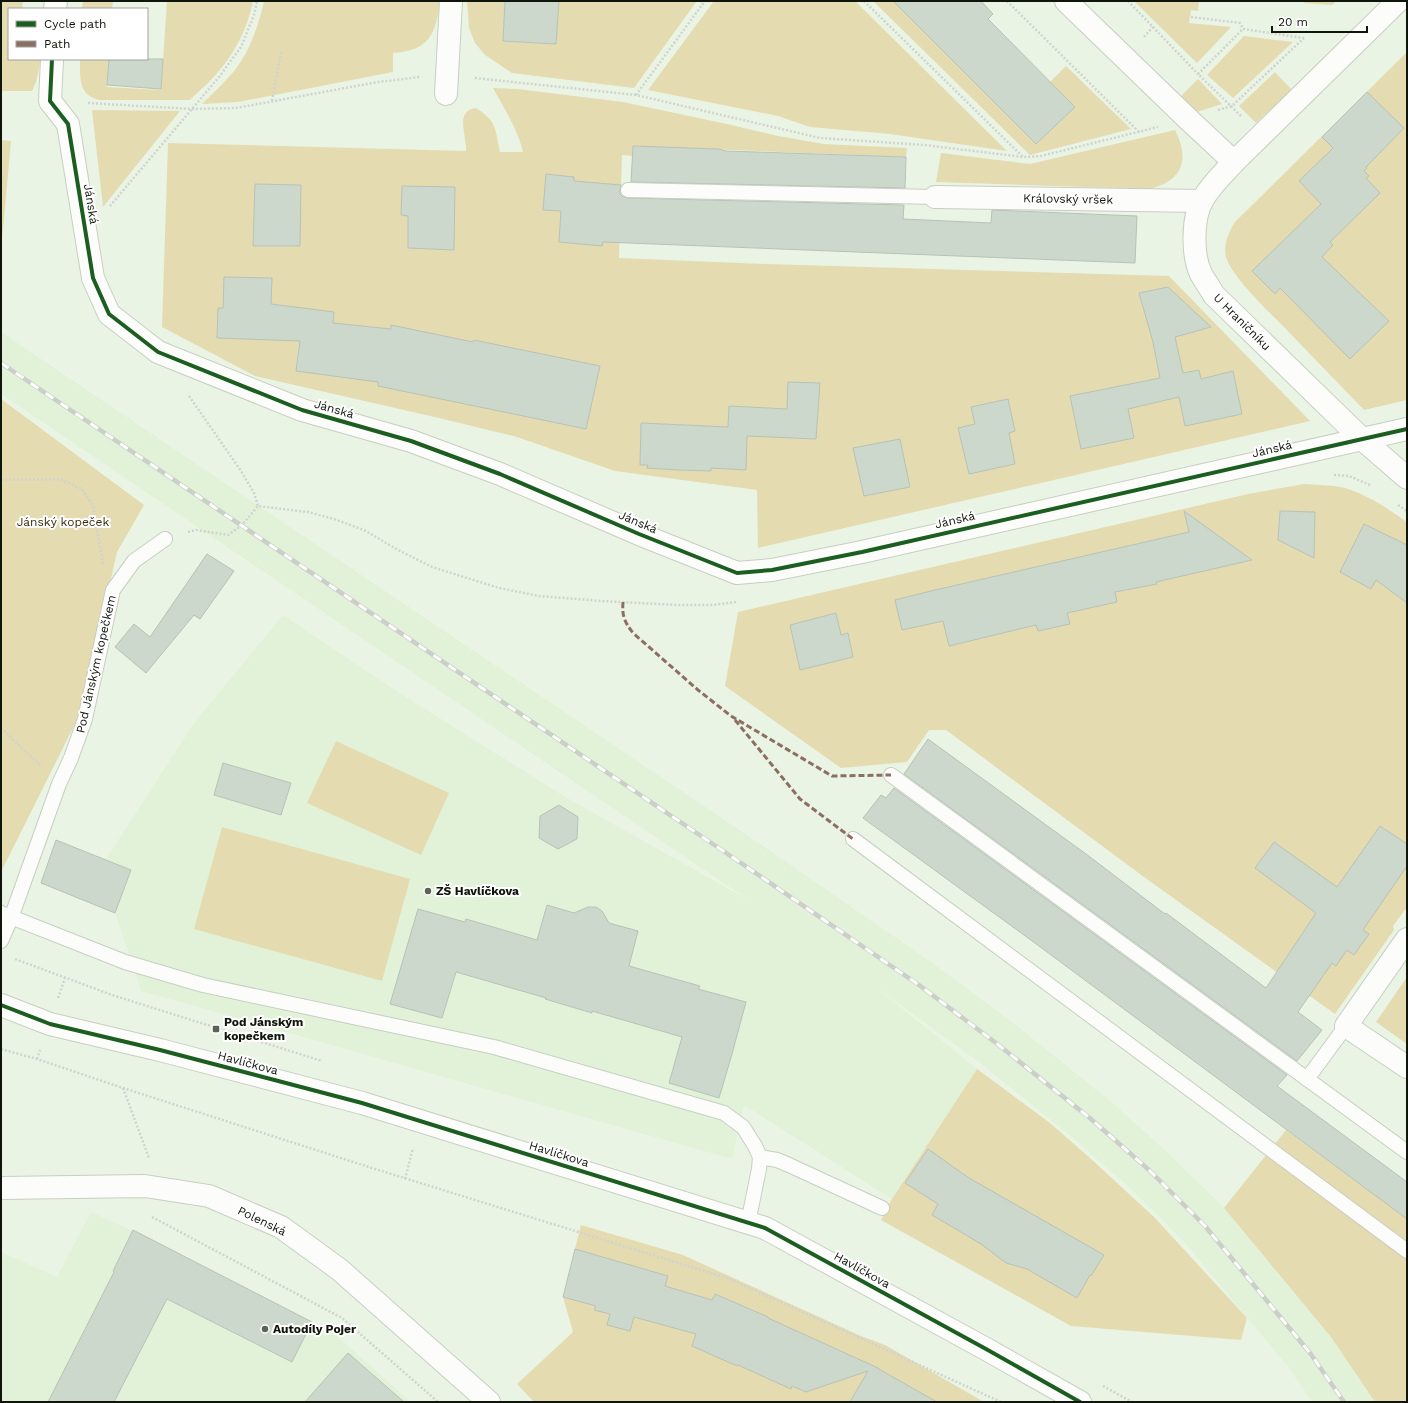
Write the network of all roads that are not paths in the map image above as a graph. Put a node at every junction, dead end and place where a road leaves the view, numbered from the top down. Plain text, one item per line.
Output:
1 (451, 1) edge
2 (1066, 1) edge
3 (1398, 1) edge
4 (52, 60) edge
5 (446, 94) dead end
6 (1234, 162) junction
7 (628, 190) dead end
8 (935, 197) joint
9 (1202, 201) junction
10 (1407, 429) edge
11 (1362, 439) junction
12 (1407, 478) edge
13 (165, 539) dead end
14 (891, 775) dead end
15 (854, 839) dead end
16 (6, 915) edge
17 (1407, 939) edge
18 (1, 941) edge
19 (1, 1005) edge
20 (1346, 1026) junction
21 (1407, 1067) edge
22 (1307, 1079) junction
23 (1407, 1152) edge
24 (760, 1157) junction
25 (1, 1188) edge
26 (882, 1208) dead end
27 (748, 1224) junction
28 (1407, 1251) edge
29 (489, 1402) edge
30 (1080, 1402) edge

1 - 5 street
2 - 6 street
3 - 6 street, U Hraničníku
4 - 11 street, Jánská
6 - 9 street, U Hraničníku
7 - 8 lane
8 - 9 street, Královský vršek
9 - 11 street, U Hraničníku
10 - 11 street, Jánská
11 - 12 street, U Hraničníku
13 - 16 lane, Pod Jánským kopečkem
14 - 22 lane
15 - 28 lane
16 - 18 lane, Pod Jánským kopečkem
16 - 24 lane
17 - 20 street
19 - 27 street, Havlíčkova
20 - 21 street
20 - 22 lane
22 - 23 lane
24 - 26 lane
24 - 27 lane
25 - 29 street, Polenská
27 - 30 street, Havlíčkova

